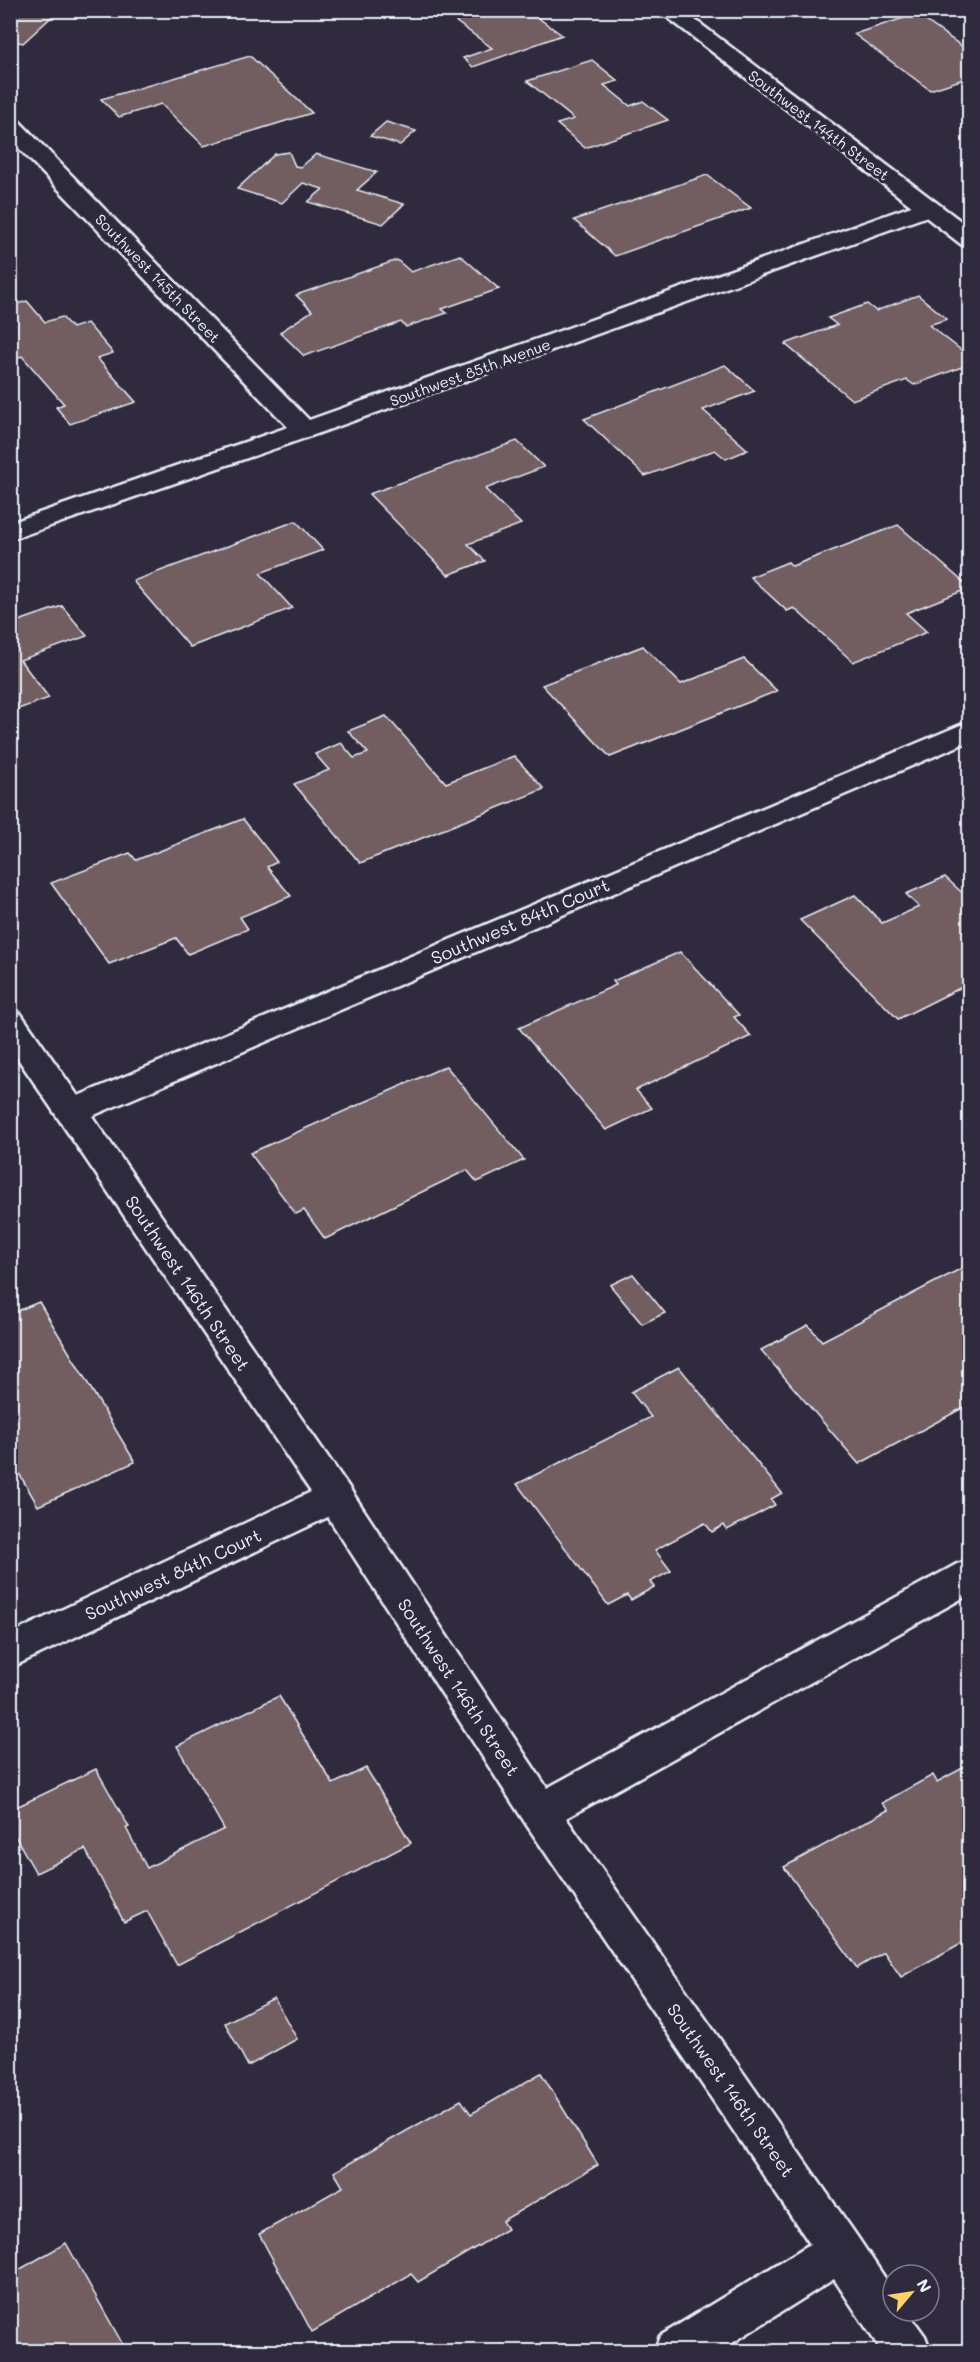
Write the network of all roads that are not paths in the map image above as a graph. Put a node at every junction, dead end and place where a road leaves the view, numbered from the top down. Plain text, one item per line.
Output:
1 (668, 10) edge
2 (10, 125) edge
3 (928, 208) junction
4 (969, 240) edge
5 (305, 430) junction
6 (10, 532) edge
7 (969, 730) edge
8 (10, 1022) edge
9 (71, 1112) junction
10 (335, 1497) junction
11 (969, 1575) edge
12 (10, 1652) edge
13 (540, 1812) junction
14 (841, 2250) junction
15 (676, 2352) edge
16 (909, 2352) edge

1 - 3 street, Southwest 144th Street
2 - 5 street, Southwest 145th Street
3 - 4 street, Southwest 144th Street
3 - 5 street, Southwest 85th Avenue
5 - 6 street, Southwest 85th Avenue
7 - 9 street, Southwest 84th Court
8 - 9 street, Southwest 146th Street
9 - 10 street, Southwest 146th Street
10 - 12 street, Southwest 84th Court
10 - 13 street, Southwest 146th Street
11 - 13 street
13 - 14 street, Southwest 146th Street
14 - 15 street
14 - 16 street, Southwest 146th Street

